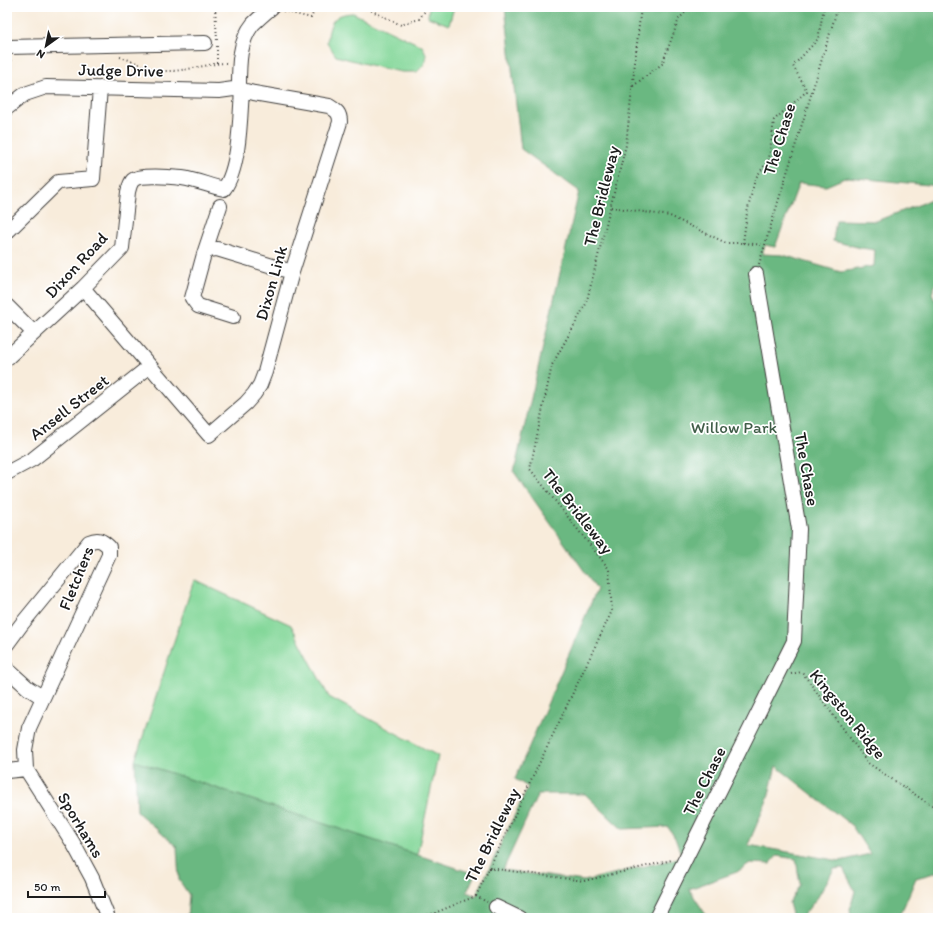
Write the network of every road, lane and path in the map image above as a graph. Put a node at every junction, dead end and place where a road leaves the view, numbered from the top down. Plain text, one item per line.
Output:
1 (215, 7) edge
2 (271, 7) edge
3 (316, 7) edge
4 (364, 7) edge
5 (428, 7) edge
6 (641, 7) edge
7 (690, 7) edge
8 (824, 7) edge
9 (838, 7) edge
10 (205, 43) dead end
11 (11, 52) edge
12 (119, 57) dead end
13 (7, 63) edge
14 (217, 63) junction
15 (240, 63) junction
16 (632, 87) junction
17 (100, 88) junction
18 (241, 89) junction
19 (7, 108) edge
20 (220, 206) dead end
21 (611, 207) junction
22 (7, 232) edge
23 (743, 243) junction
24 (765, 245) junction
25 (204, 254) junction
26 (292, 272) junction
27 (756, 274) joint
28 (83, 288) junction
29 (7, 306) edge
30 (233, 318) dead end
31 (34, 333) junction
32 (7, 358) edge
33 (150, 366) junction
34 (7, 473) edge
35 (7, 644) edge
36 (7, 669) edge
37 (776, 677) junction
38 (42, 697) junction
39 (26, 769) junction
40 (7, 771) edge
41 (938, 810) edge
42 (686, 856) junction
43 (489, 868) junction
44 (496, 907) dead end
45 (437, 912) junction
46 (108, 918) edge
47 (412, 918) edge
48 (434, 918) edge
49 (519, 918) edge
50 (656, 918) edge

1 - 14 path
2 - 3 path
2 - 15 street, Dixon Road
4 - 5 path
6 - 16 path, The Bridleway
7 - 16 path
8 - 23 path
9 - 24 path, The Chase
10 - 11 street
11 - 13 path
12 - 14 path
14 - 15 path
15 - 18 street, Dixon Road
16 - 21 path, The Bridleway
17 - 18 street, Judge Drive
17 - 19 street, Judge Drive
17 - 22 street
18 - 26 street, Dixon Link
18 - 28 street, Dixon Road
20 - 25 street
21 - 23 path
21 - 43 path, The Bridleway
23 - 24 path
24 - 27 path, The Chase
25 - 26 street
25 - 30 street
26 - 33 street, Dixon Link
27 - 37 street, The Chase
28 - 31 street, Dixon Road
28 - 33 street, Dixon Link
29 - 31 street
31 - 32 street, Dixon Road
33 - 34 street, Ansell Street
35 - 38 street, Fletchers
36 - 38 street
37 - 41 path, Kingston Ridge
37 - 42 street, The Chase
38 - 39 street, Fletchers
39 - 40 street
39 - 46 street, Sporhams
42 - 43 path
42 - 50 street, The Chase
43 - 45 path, The Bridleway
44 - 49 street
45 - 47 path
45 - 48 path

